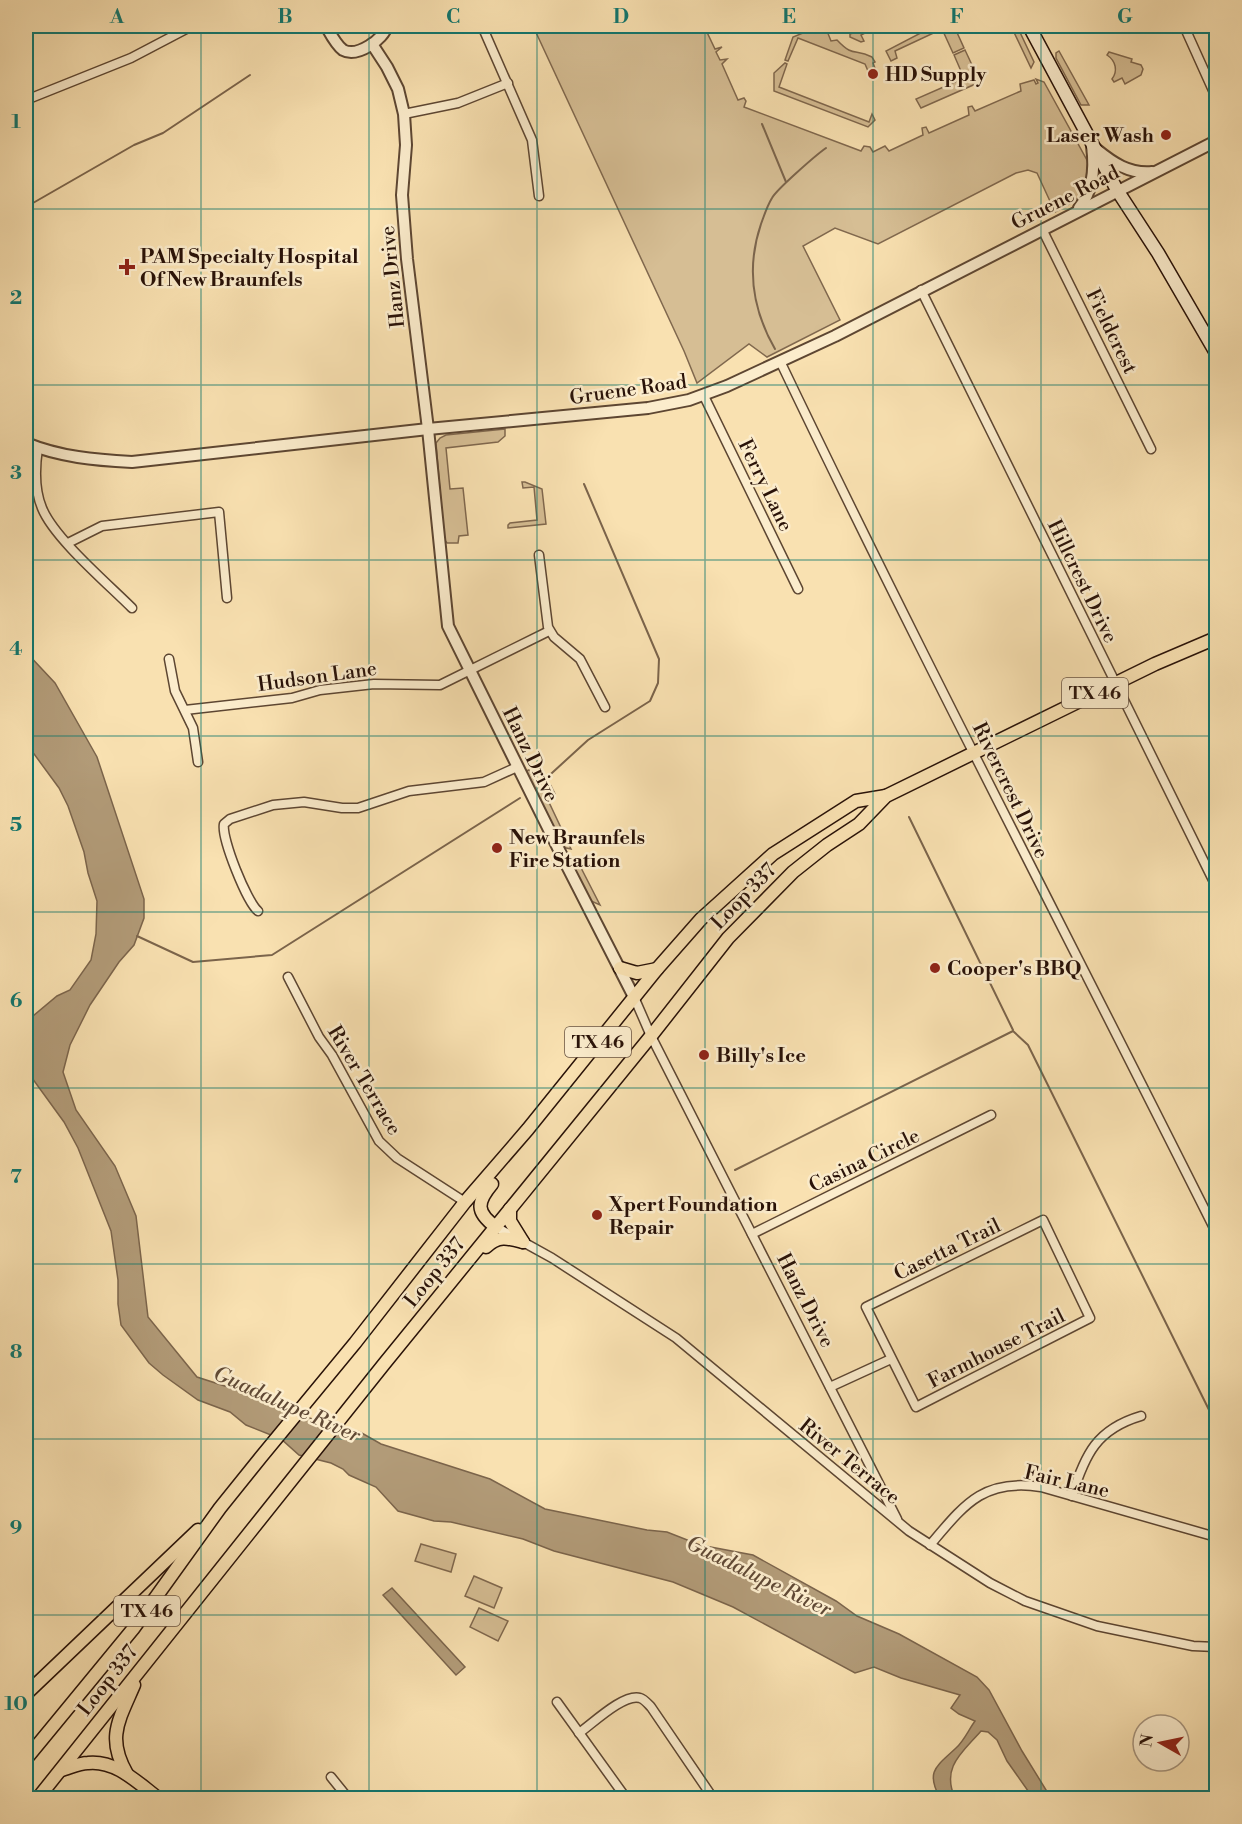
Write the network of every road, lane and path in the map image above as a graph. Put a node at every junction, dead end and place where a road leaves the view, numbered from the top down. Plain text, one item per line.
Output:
1 (192, 26) edge
2 (326, 26) edge
3 (387, 26) edge
4 (482, 26) edge
5 (1029, 26) edge
6 (1184, 26) edge
7 (372, 44) junction
8 (508, 83) junction
9 (1216, 97) edge
10 (26, 100) edge
11 (404, 114) junction
12 (1216, 141) edge
13 (1092, 146) junction
14 (1155, 171) junction
15 (1117, 190) junction
16 (539, 196) dead end
17 (1077, 211) junction
18 (1042, 229) junction
19 (921, 290) junction
20 (1216, 352) edge
21 (780, 361) junction
22 (704, 396) junction
23 (428, 429) junction
24 (26, 443) edge
25 (38, 448) junction
26 (1151, 449) dead end
27 (68, 543) junction
28 (539, 555) dead end
29 (798, 589) dead end
30 (227, 598) dead end
31 (132, 608) dead end
32 (549, 631) junction
33 (1216, 638) edge
34 (169, 659) dead end
35 (470, 671) junction
36 (1116, 683) junction
37 (605, 707) dead end
38 (185, 710) junction
39 (974, 752) junction
40 (198, 762) dead end
41 (517, 767) junction
42 (886, 796) junction
43 (1216, 886) edge
44 (258, 911) dead end
45 (620, 968) junction
46 (657, 969) junction
47 (288, 976) dead end
48 (634, 997) junction
49 (651, 1036) junction
50 (991, 1116) dead end
51 (535, 1119) junction
52 (465, 1202) junction
53 (510, 1209) junction
54 (496, 1227) junction
55 (1216, 1232) edge
56 (752, 1234) junction
57 (523, 1242) junction
58 (433, 1303) junction
59 (1090, 1318) joint
60 (891, 1359) junction
61 (830, 1387) junction
62 (1142, 1416) dead end
63 (1072, 1496) junction
64 (220, 1508) junction
65 (899, 1522) junction
66 (1216, 1537) edge
67 (930, 1545) junction
68 (1216, 1647) edge
69 (140, 1671) junction
70 (26, 1694) edge
71 (557, 1702) dead end
72 (579, 1733) junction
73 (26, 1759) edge
74 (60, 1770) junction
75 (127, 1774) junction
76 (331, 1777) dead end
77 (38, 1798) edge
78 (158, 1798) edge
79 (348, 1798) edge
80 (626, 1798) edge
81 (713, 1798) edge
82 (810, 1798) edge
83 (819, 1798) edge

1 - 10 street
2 - 7 street
3 - 7 street
4 - 8 street
5 - 13 main road
6 - 9 street
7 - 11 street, Hanz Drive
8 - 11 street
8 - 16 street
11 - 23 street, Hanz Drive
12 - 14 street, Gruene Road
13 - 14 street
13 - 15 main road
13 - 17 street
14 - 15 street, Gruene Road
15 - 17 street, Gruene Road
15 - 20 main road
17 - 18 street, Gruene Road
18 - 19 street, Gruene Road
18 - 26 street, Fieldcrest
19 - 21 street, Gruene Road
19 - 36 street, Hillcrest Drive
21 - 22 street, Gruene Road
21 - 39 street, Rivercrest Drive
22 - 23 street, Gruene Road
22 - 29 street, Ferry Lane
23 - 25 street, Gruene Road
23 - 35 street, Hanz Drive
24 - 25 street, Gruene Road
25 - 27 street
27 - 30 street
27 - 31 street
28 - 32 street
32 - 35 street, Hudson Lane
32 - 37 street
33 - 36 main road, Loop 337 / TX 46
34 - 38 street
35 - 38 street, Hudson Lane
35 - 41 street, Hanz Drive
36 - 39 main road, Loop 337 / TX 46
36 - 43 street, Hillcrest Drive
38 - 40 street
39 - 42 main road, Loop 337 / TX 46
39 - 55 street, Rivercrest Drive
41 - 44 street
41 - 45 street, Hanz Drive
42 - 46 main road, Loop 337 / TX 46
42 - 49 main road, Loop 337 / TX 46
45 - 46 main road
45 - 48 street, Hanz Drive
46 - 48 main road, Loop 337 / TX 46
47 - 52 street, River Terrace
48 - 49 street, Hanz Drive
48 - 51 main road, Loop 337 / TX 46
49 - 53 main road, Loop 337 / TX 46
49 - 56 street, Hanz Drive
50 - 56 street, Casina Circle
51 - 52 main road, Loop 337 / TX 46
51 - 54 main road
52 - 64 main road, Loop 337 / TX 46
53 - 54 main road, Loop 337 / TX 46
53 - 57 main road
54 - 57 street, River Terrace
54 - 58 main road, Loop 337 / TX 46
56 - 61 street, Hanz Drive
57 - 58 main road
57 - 65 street, River Terrace
58 - 69 main road, Loop 337 / TX 46
59 - 60 street, Farmhouse Trail
59 - 60 street, Casetta Trail
60 - 61 street
61 - 65 street, Hanz Drive
62 - 63 street
63 - 66 street, Fair Lane
63 - 67 street, Fair Lane
64 - 70 main road
64 - 73 main road, Loop 337 / TX 46
65 - 67 street, River Terrace
67 - 68 street, River Terrace
69 - 74 main road, Loop 337 / TX 46
69 - 75 main road
71 - 72 street
72 - 80 street
72 - 81 street
74 - 75 main road
74 - 77 main road, Loop 337 / TX 46
75 - 78 main road
76 - 79 street
82 - 83 street

